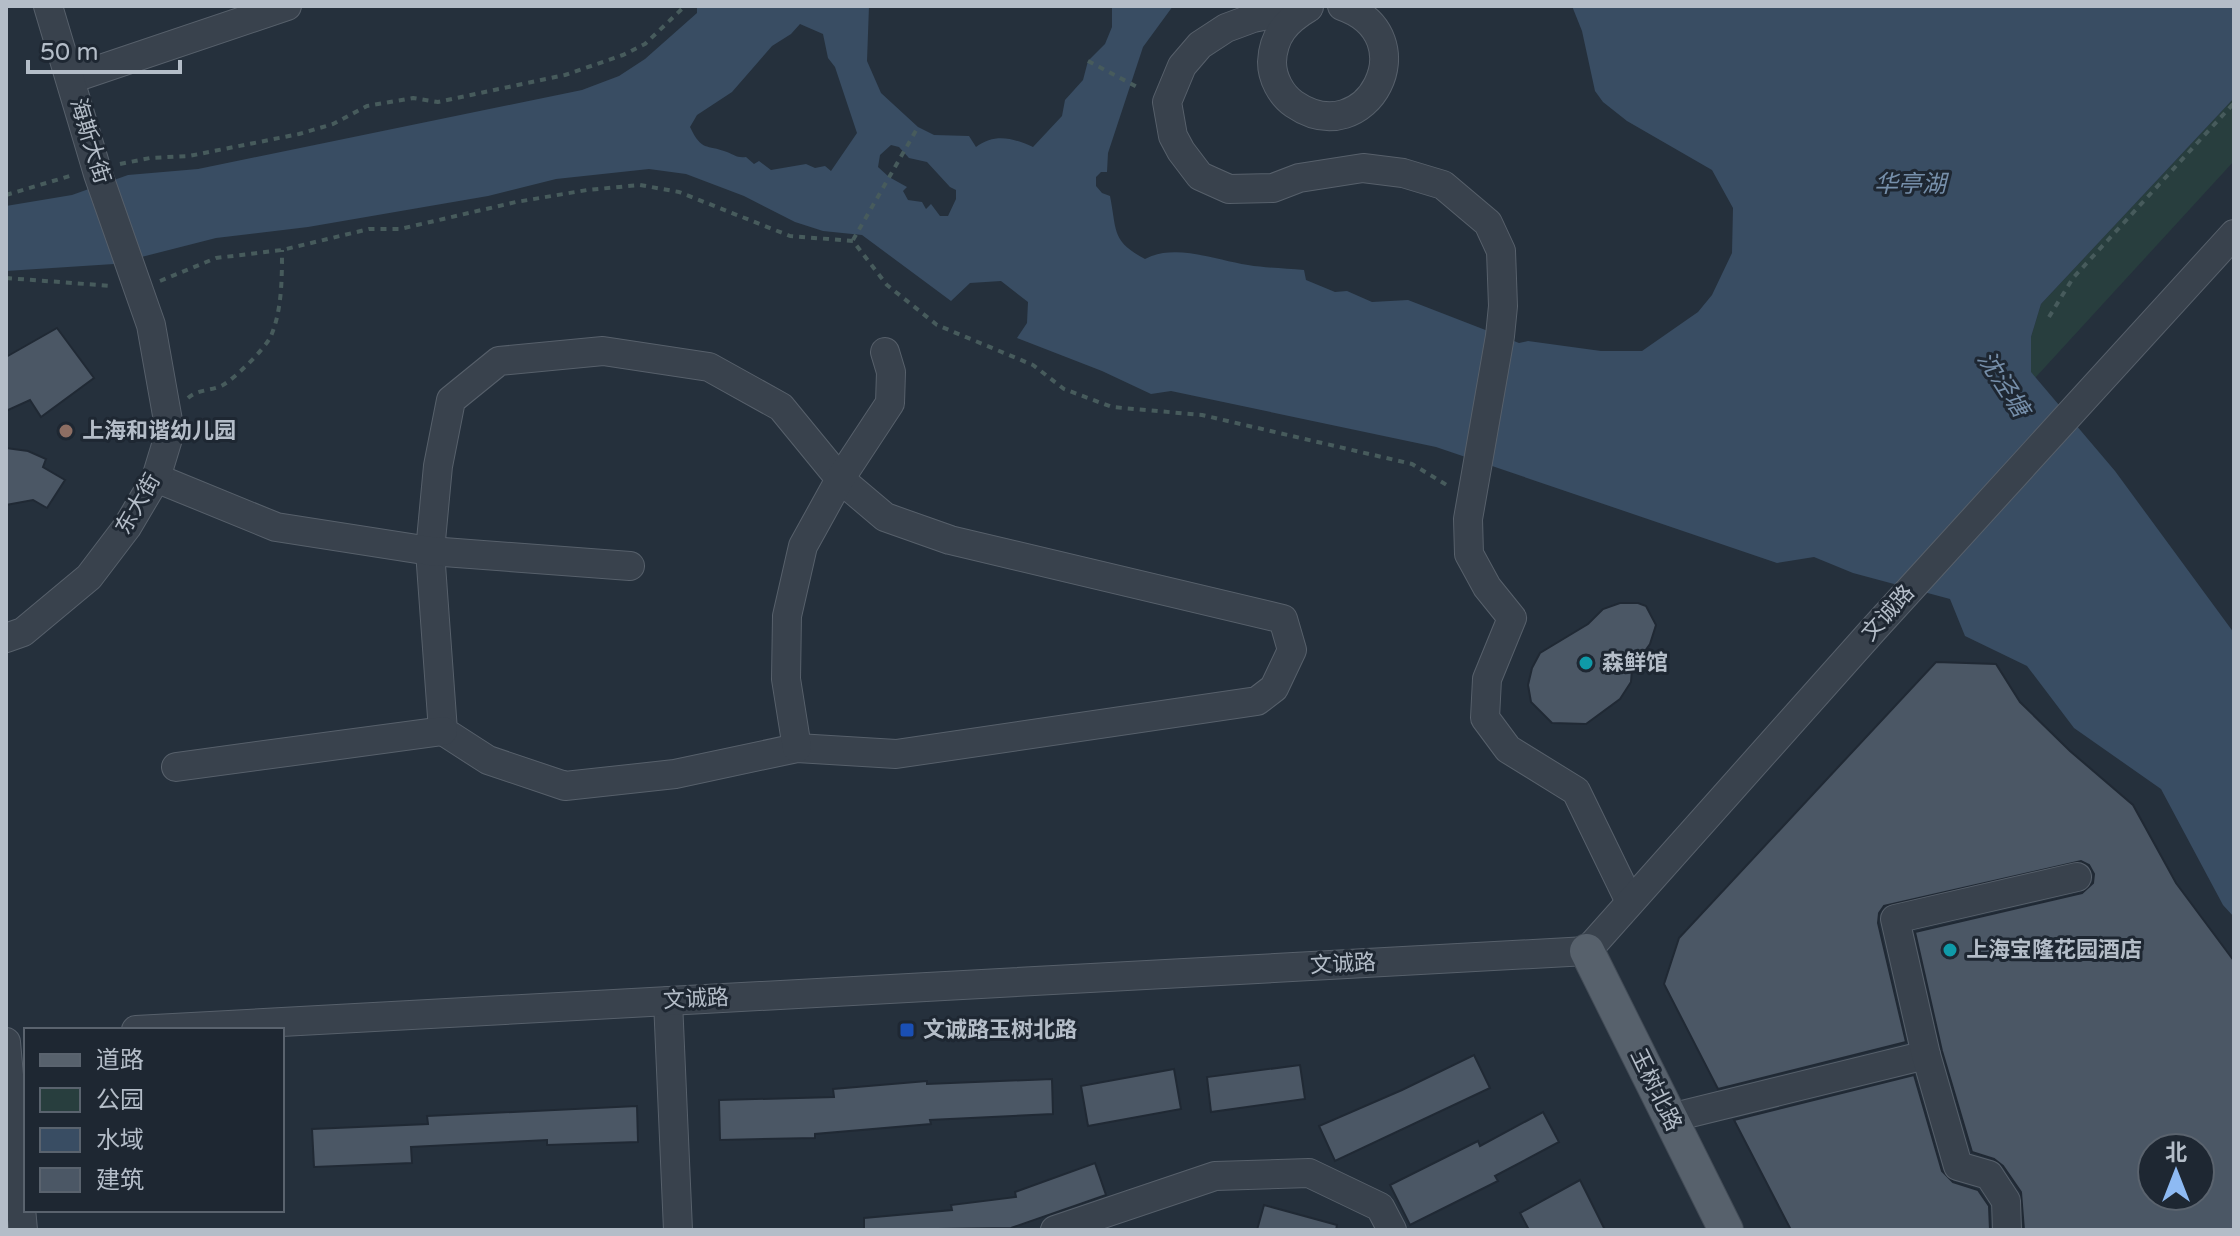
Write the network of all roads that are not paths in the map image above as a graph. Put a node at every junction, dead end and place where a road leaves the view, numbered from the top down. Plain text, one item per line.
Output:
1 (48, 6) edge
2 (1342, 6) edge
3 (1312, 7) edge
4 (277, 8) edge
5 (71, 79) junction
6 (2234, 234) edge
7 (137, 281) joint
8 (885, 352) dead end
9 (156, 478) junction
10 (840, 479) junction
11 (430, 551) junction
12 (630, 566) dead end
13 (6, 638) edge
14 (443, 731) junction
15 (797, 748) junction
16 (176, 767) dead end
17 (2077, 877) dead end
18 (1630, 902) junction
19 (1587, 951) junction
20 (668, 1001) junction
21 (173, 1028) edge
22 (6, 1040) edge
23 (1926, 1055) junction
24 (1670, 1118) junction
25 (23, 1230) edge
26 (678, 1230) edge
27 (1055, 1230) edge
28 (1392, 1230) edge
29 (1726, 1230) edge
30 (2007, 1230) edge

1 - 5 street, 海斯大街
2 - 3 street
3 - 18 street
4 - 5 street
5 - 7 street, 海斯大街
6 - 18 street, 文诚路
7 - 9 street, 东大街
8 - 10 street
9 - 11 street
9 - 13 street, 东大街
10 - 11 street
10 - 15 street
10 - 15 street
11 - 12 street
11 - 14 street
14 - 15 street
14 - 16 street
17 - 23 street
18 - 19 street, 文诚路
19 - 20 street, 文诚路
19 - 24 main road, 玉树北路
20 - 21 street, 文诚路
20 - 26 street
22 - 25 street
23 - 24 street
23 - 30 street
24 - 29 main road, 玉树北路
27 - 28 street

